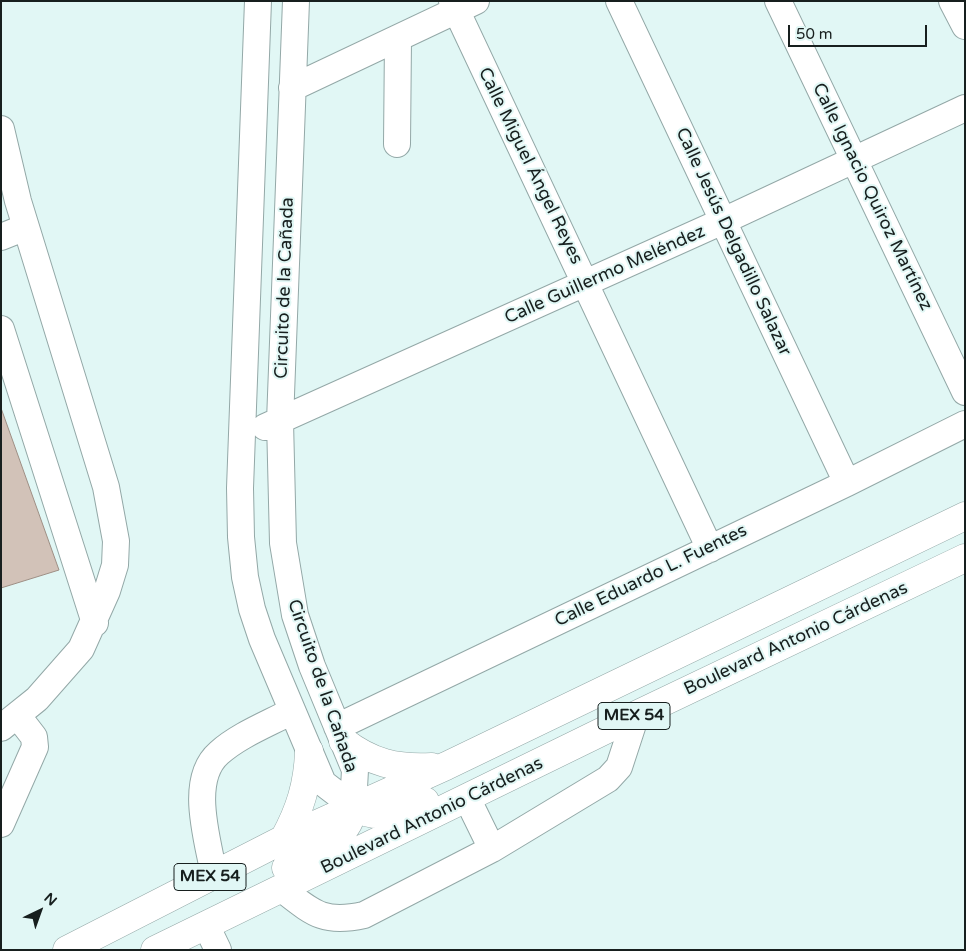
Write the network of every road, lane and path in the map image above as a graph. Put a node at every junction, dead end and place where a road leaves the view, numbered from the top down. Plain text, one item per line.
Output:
1 (258, 1) edge
2 (296, 1) edge
3 (619, 1) edge
4 (778, 1) edge
5 (952, 1) edge
6 (461, 4) edge
7 (965, 26) edge
8 (398, 39) junction
9 (292, 88) junction
10 (965, 108) edge
11 (1, 129) edge
12 (397, 144) dead end
13 (855, 160) junction
14 (723, 221) junction
15 (10, 232) edge
16 (587, 283) junction
17 (1, 329) edge
18 (965, 392) edge
19 (280, 421) junction
20 (965, 424) edge
21 (242, 437) junction
22 (847, 483) junction
23 (965, 516) edge
24 (710, 549) junction
25 (965, 558) edge
26 (95, 622) junction
27 (292, 711) junction
28 (636, 715) junction
29 (9, 721) edge
30 (340, 734) junction
31 (309, 751) junction
32 (446, 766) junction
33 (476, 794) junction
34 (354, 806) junction
35 (1, 824) edge
36 (284, 839) junction
37 (492, 849) junction
38 (214, 875) junction
39 (293, 883) junction
40 (215, 920) junction
41 (67, 950) edge
42 (155, 950) edge
43 (218, 950) edge

1 - 21 street, Circuito de la Cañada
2 - 9 street, Circuito de la Cañada
3 - 14 street, Calle Jesús Delgadillo Salazar
4 - 13 street, Calle Ignacio Quiroz Martínez
5 - 7 street
6 - 8 street
6 - 16 street, Calle Miguel Ángel Reyes
8 - 9 street
8 - 12 street
9 - 19 street, Circuito de la Cañada
10 - 13 street, Calle Guillermo Meléndez
11 - 15 street
13 - 14 street, Calle Guillermo Meléndez
13 - 18 street, Calle Ignacio Quiroz Martínez
14 - 16 street, Calle Guillermo Meléndez
14 - 22 street, Calle Jesús Delgadillo Salazar
15 - 26 street
16 - 19 street, Calle Guillermo Meléndez
16 - 24 street, Calle Miguel Ángel Reyes
17 - 26 street
19 - 21 street, Calle Guillermo Meléndez
19 - 30 street, Circuito de la Cañada
20 - 22 street, Calle Eduardo L. Fuentes
21 - 27 street, Circuito de la Cañada
22 - 24 street, Calle Eduardo L. Fuentes
23 - 32 main road, Boulevard Antonio Cárdenas / MEX 54
24 - 30 street, Calle Eduardo L. Fuentes
25 - 28 main road, Boulevard Antonio Cárdenas / MEX 54
26 - 29 street
27 - 31 street, Circuito de la Cañada
27 - 38 street
28 - 33 main road, Boulevard Antonio Cárdenas / MEX 54
28 - 37 street
29 - 35 street
30 - 32 main road
30 - 34 street, Circuito de la Cañada
31 - 34 street, Circuito de la Cañada
31 - 36 main road
32 - 34 main road, Boulevard Antonio Cárdenas / MEX 54
33 - 34 main road
33 - 37 street
33 - 39 main road, Boulevard Antonio Cárdenas / MEX 54
34 - 36 main road, MEX 54
34 - 40 main road
36 - 38 main road, MEX 54
37 - 39 street
38 - 41 main road, MEX 54
39 - 40 main road, MEX 54
40 - 42 main road, MEX 54
40 - 43 street

